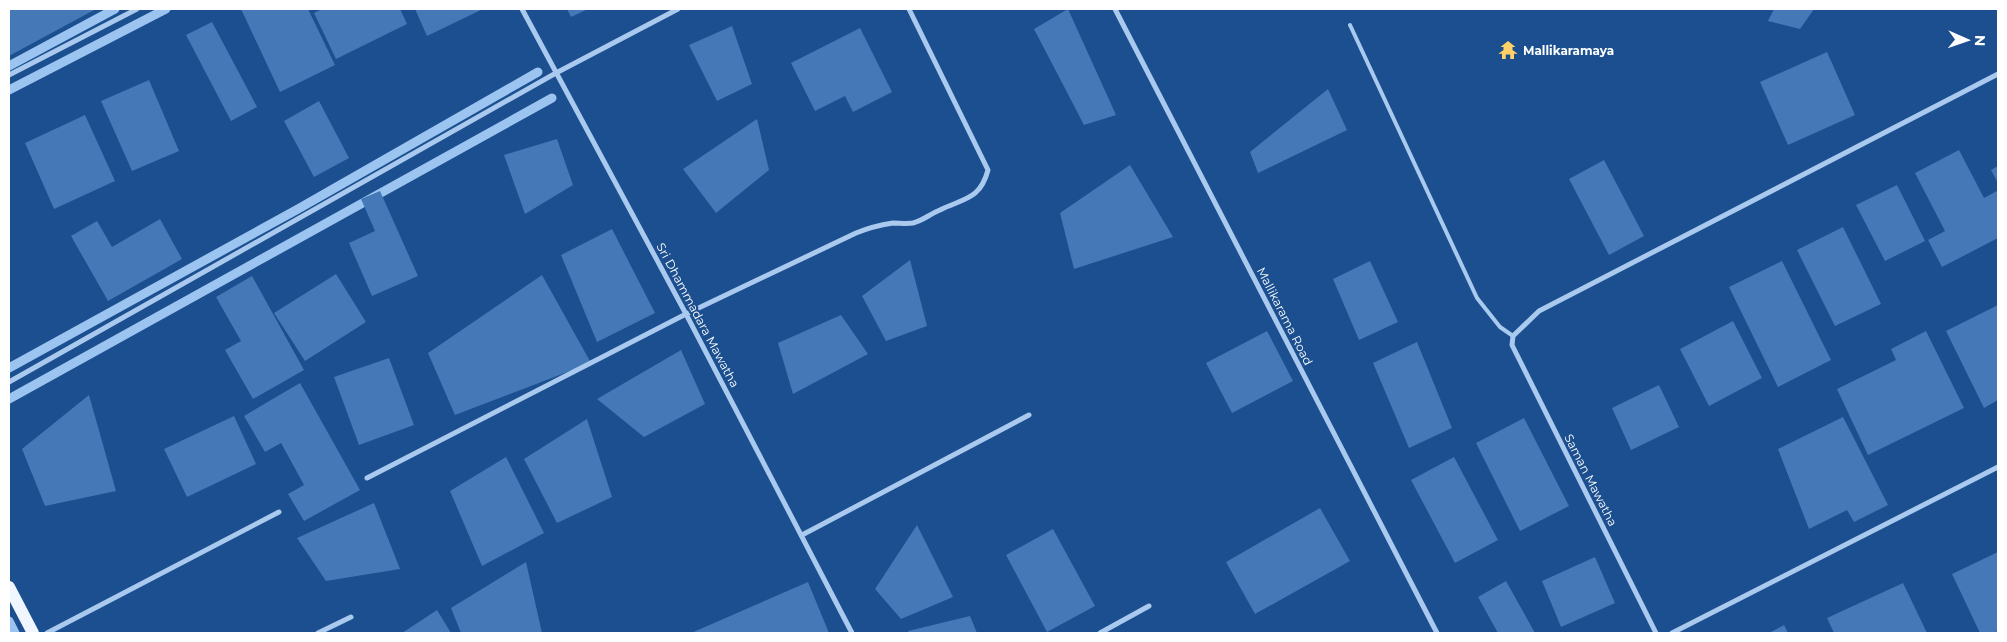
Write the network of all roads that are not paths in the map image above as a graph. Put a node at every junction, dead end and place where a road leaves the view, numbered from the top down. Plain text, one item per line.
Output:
1 (137, 9) edge
2 (522, 9) edge
3 (678, 9) edge
4 (910, 9) edge
5 (1115, 9) edge
6 (1350, 25) dead end
7 (556, 73) junction
8 (1998, 74) edge
9 (9, 76) edge
10 (686, 314) junction
11 (1513, 336) junction
12 (9, 382) edge
13 (1029, 415) dead end
14 (1998, 467) edge
15 (367, 478) dead end
16 (279, 512) dead end
17 (802, 535) junction
18 (9, 586) edge
19 (1149, 606) dead end
20 (351, 618) dead end
21 (33, 633) edge
22 (47, 633) edge
23 (318, 633) edge
24 (852, 633) edge
25 (1100, 633) edge
26 (1437, 633) edge
27 (1656, 633) edge
28 (1672, 633) edge

1 - 9 street
2 - 7 street, Sri Dhammadara Mawatha
3 - 7 street
4 - 10 street
5 - 26 street, Mallikarama Road
6 - 11 lane
7 - 10 street, Sri Dhammadara Mawatha
7 - 12 street
8 - 11 street
10 - 15 street
10 - 17 street, Sri Dhammadara Mawatha
11 - 27 street, Saman Mawatha
13 - 17 street
14 - 28 street
16 - 22 street
17 - 24 street, Sri Dhammadara Mawatha
18 - 21 main road
19 - 25 street
20 - 23 street

